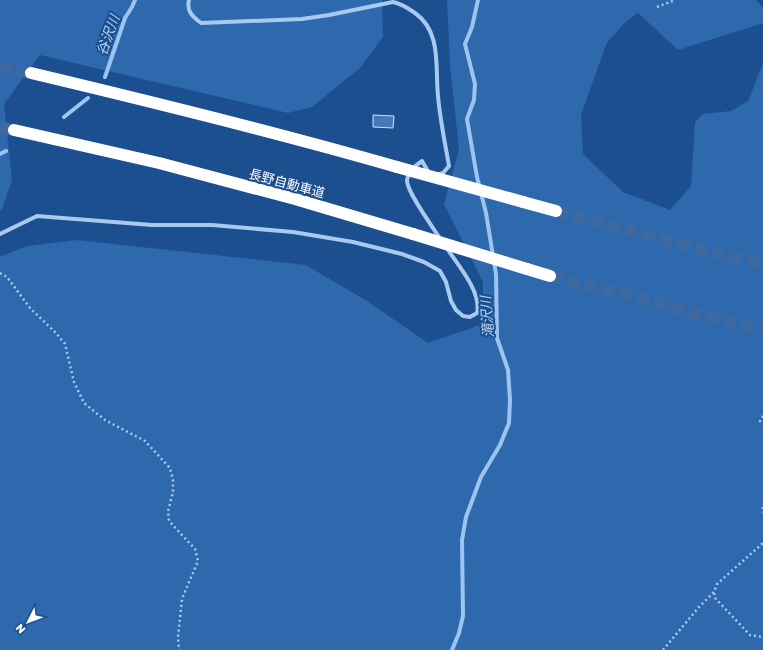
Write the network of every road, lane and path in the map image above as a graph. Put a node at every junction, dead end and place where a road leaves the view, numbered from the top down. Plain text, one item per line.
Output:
1 (189, 0) edge
2 (675, 0) edge
3 (657, 7) dead end
4 (31, 72) tunnel mouth
5 (14, 130) tunnel mouth
6 (556, 211) tunnel mouth
7 (0, 234) edge
8 (0, 273) edge
9 (550, 276) tunnel mouth
10 (763, 416) edge
11 (763, 424) edge
12 (763, 507) edge
13 (763, 512) edge
14 (763, 543) edge
15 (714, 592) junction
16 (763, 637) edge
17 (179, 650) edge
18 (663, 650) edge

1 - 7 street
2 - 3 path
4 - 6 highway, bridge
5 - 9 highway, 長野自動車道, bridge
8 - 17 path
10 - 11 path
12 - 13 path
14 - 15 path
15 - 16 path
15 - 18 path

